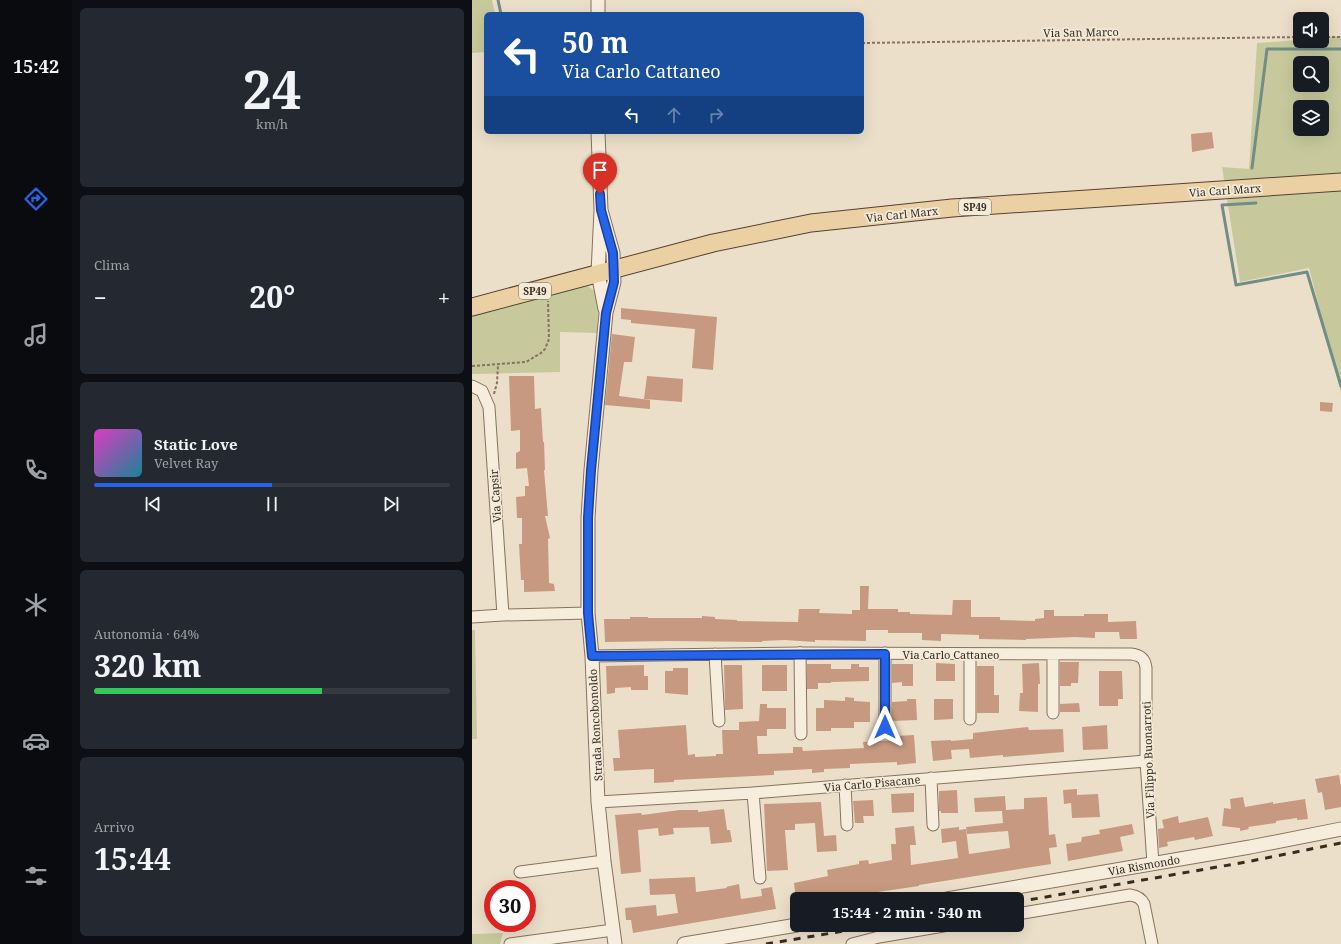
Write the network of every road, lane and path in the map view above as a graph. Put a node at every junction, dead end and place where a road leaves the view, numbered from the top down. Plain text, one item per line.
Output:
1 (598, 0) edge
2 (598, 12) edge
3 (1293, 37) edge
4 (1329, 37) edge
5 (1341, 37) edge
6 (864, 43) edge
7 (598, 134) edge
8 (1341, 182) edge
9 (606, 271) junction
10 (548, 296) dead end
11 (472, 307) edge
12 (498, 364) junction
13 (472, 366) edge
14 (472, 386) edge
15 (487, 400) junction
16 (588, 613) junction
17 (503, 615) junction
18 (472, 617) edge
19 (800, 653) junction
20 (715, 654) junction
21 (885, 654) junction
22 (970, 654) junction
23 (1053, 654) junction
24 (592, 656) junction
25 (1142, 657) joint
26 (1053, 713) dead end
27 (970, 719) dead end
28 (718, 721) dead end
29 (885, 727) dead end
30 (801, 734) dead end
31 (1146, 761) junction
32 (931, 778) junction
33 (845, 785) junction
34 (753, 793) junction
35 (598, 802) junction
36 (847, 825) dead end
37 (933, 825) dead end
38 (1341, 829) edge
39 (604, 861) junction
40 (1153, 864) junction
41 (520, 872) dead end
42 (760, 878) dead end
43 (988, 892) edge
44 (1024, 913) edge
45 (790, 926) edge
46 (613, 930) junction
47 (908, 932) edge
48 (510, 944) edge
49 (615, 944) edge
50 (684, 944) edge
51 (852, 944) edge
52 (1152, 944) edge

1 - 2 street
3 - 6 path, Via San Marco
4 - 5 path
7 - 9 street, Strada Roncobonoldo
8 - 9 main road, Via Carl Marx / SP49
9 - 11 main road, Via Carl Marx / SP49
9 - 16 street, Strada Roncobonoldo
10 - 12 path
12 - 13 path
12 - 15 path
14 - 15 street
15 - 17 street, Via Capsir
16 - 17 street
16 - 24 street, Strada Roncobonoldo
17 - 18 street
19 - 20 street, Via Carlo Cattaneo
19 - 21 street, Via Carlo Cattaneo
19 - 30 street
20 - 24 street, Via Carlo Cattaneo
20 - 28 street
21 - 22 street, Via Carlo Cattaneo
21 - 29 street
22 - 23 street, Via Carlo Cattaneo
22 - 27 street
23 - 25 street, Via Carlo Cattaneo
23 - 26 street
24 - 35 street, Strada Roncobonoldo
25 - 31 street, Via Filippo Buonarroti
31 - 32 street, Via Carlo Pisacane
31 - 40 street, Via Filippo Buonarroti
32 - 33 street, Via Carlo Pisacane
32 - 37 street
33 - 34 street, Via Carlo Pisacane
33 - 36 street
34 - 35 street, Via Carlo Pisacane
34 - 42 street
35 - 39 street, Strada Roncobonoldo
38 - 40 street, Via Rismondo
39 - 41 street
39 - 46 street, Strada Roncobonoldo
40 - 43 street, Via Rismondo
44 - 52 street
45 - 50 street
46 - 48 street
46 - 49 street, Strada Roncobonoldo
47 - 51 street

